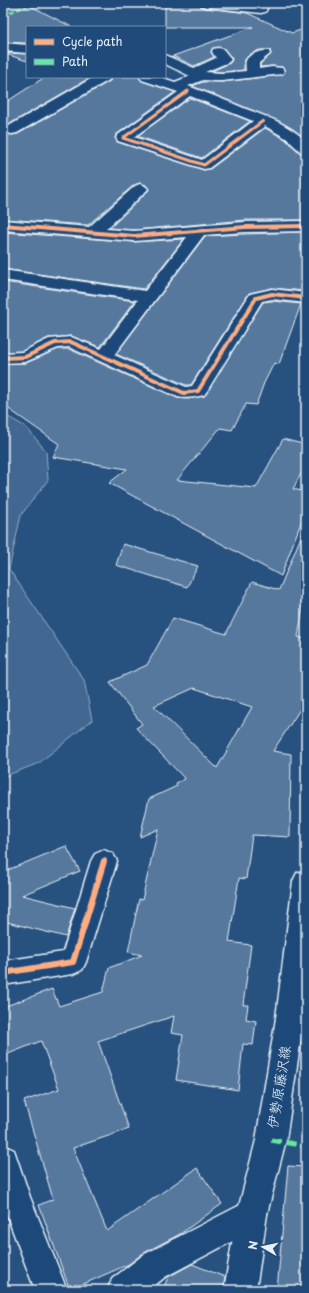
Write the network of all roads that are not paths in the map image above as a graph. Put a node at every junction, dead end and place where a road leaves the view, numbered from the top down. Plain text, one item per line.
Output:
1 (206, 3) edge
2 (261, 9) dead end
3 (3, 47) edge
4 (26, 49) edge
5 (218, 52) dead end
6 (264, 54) dead end
7 (166, 59) edge
8 (249, 65) junction
9 (277, 71) dead end
10 (197, 75) junction
11 (102, 78) edge
12 (149, 78) edge
13 (174, 86) junction
14 (188, 91) junction
15 (263, 121) junction
16 (12, 130) dead end
17 (306, 149) edge
18 (140, 189) dead end
19 (3, 225) edge
20 (306, 226) edge
21 (199, 231) junction
22 (92, 233) junction
23 (3, 275) edge
24 (149, 297) junction
25 (306, 298) edge
26 (104, 357) junction
27 (3, 358) edge
28 (104, 861) dead end
29 (305, 896) edge
30 (3, 973) edge
31 (3, 1160) edge
32 (252, 1214) junction
33 (51, 1290) edge
34 (123, 1290) edge
35 (240, 1290) edge

1 - 2 street
3 - 4 street
5 - 10 street
6 - 8 street
7 - 10 street
8 - 9 street
8 - 10 street
10 - 13 street
11 - 16 street
12 - 13 street
13 - 14 street
14 - 15 street
14 - 15 street
15 - 17 street
18 - 22 street
19 - 22 street
20 - 21 street
21 - 22 street
21 - 24 street
23 - 24 street
24 - 26 street
25 - 26 street
26 - 27 street
28 - 30 street
29 - 32 street, 伊勢原藤沢線
31 - 33 street
32 - 34 street
32 - 35 street, 伊勢原藤沢線

